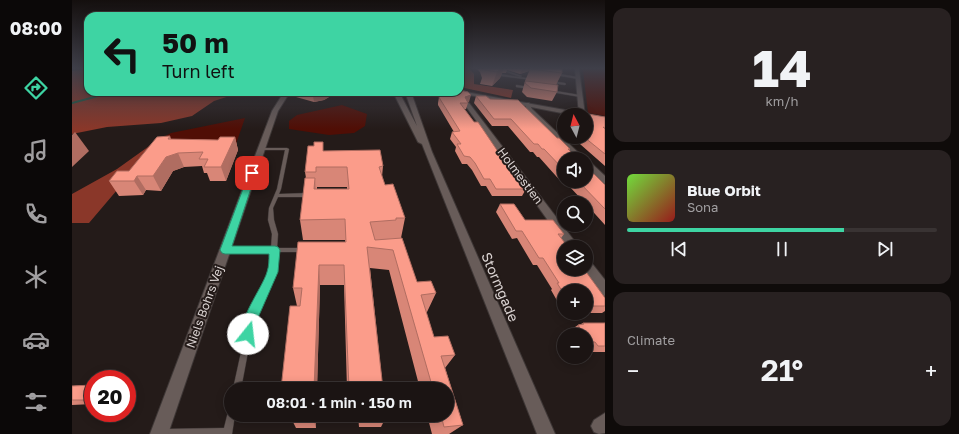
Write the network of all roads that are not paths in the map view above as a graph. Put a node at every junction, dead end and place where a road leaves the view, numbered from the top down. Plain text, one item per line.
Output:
1 (579, 89) edge
2 (464, 91) edge
3 (550, 91) edge
4 (464, 93) edge
5 (284, 96) edge
6 (398, 96) edge
7 (404, 96) edge
8 (410, 96) edge
9 (480, 96) junction
10 (580, 96) junction
11 (467, 104) edge
12 (527, 104) junction
13 (583, 108) edge
14 (557, 110) edge
15 (416, 115) junction
16 (261, 149) junction
17 (428, 152) junction
18 (574, 152) edge
19 (593, 170) edge
20 (605, 181) edge
21 (317, 195) edge
22 (276, 196) junction
23 (568, 240) edge
24 (225, 250) junction
25 (275, 250) junction
26 (298, 250) edge
27 (593, 274) edge
28 (605, 290) edge
29 (238, 382) edge
30 (230, 422) edge
31 (160, 434) edge
32 (546, 434) edge

1 - 10 street
2 - 9 street
3 - 10 lane
4 - 9 street
5 - 16 street, Niels Bohrs Vej
6 - 17 street, Stormgade
7 - 15 street
8 - 15 street, Stormgade
9 - 12 street
10 - 13 street
11 - 23 street, Holmestien
12 - 14 street
12 - 18 street
15 - 17 street, Stormgade
16 - 22 lane
16 - 24 street, Niels Bohrs Vej
17 - 32 street, Stormgade
19 - 20 street
21 - 22 lane
22 - 25 lane
24 - 25 lane
24 - 31 street, Niels Bohrs Vej
25 - 26 lane
25 - 29 lane
27 - 28 street
30 - 31 lane

